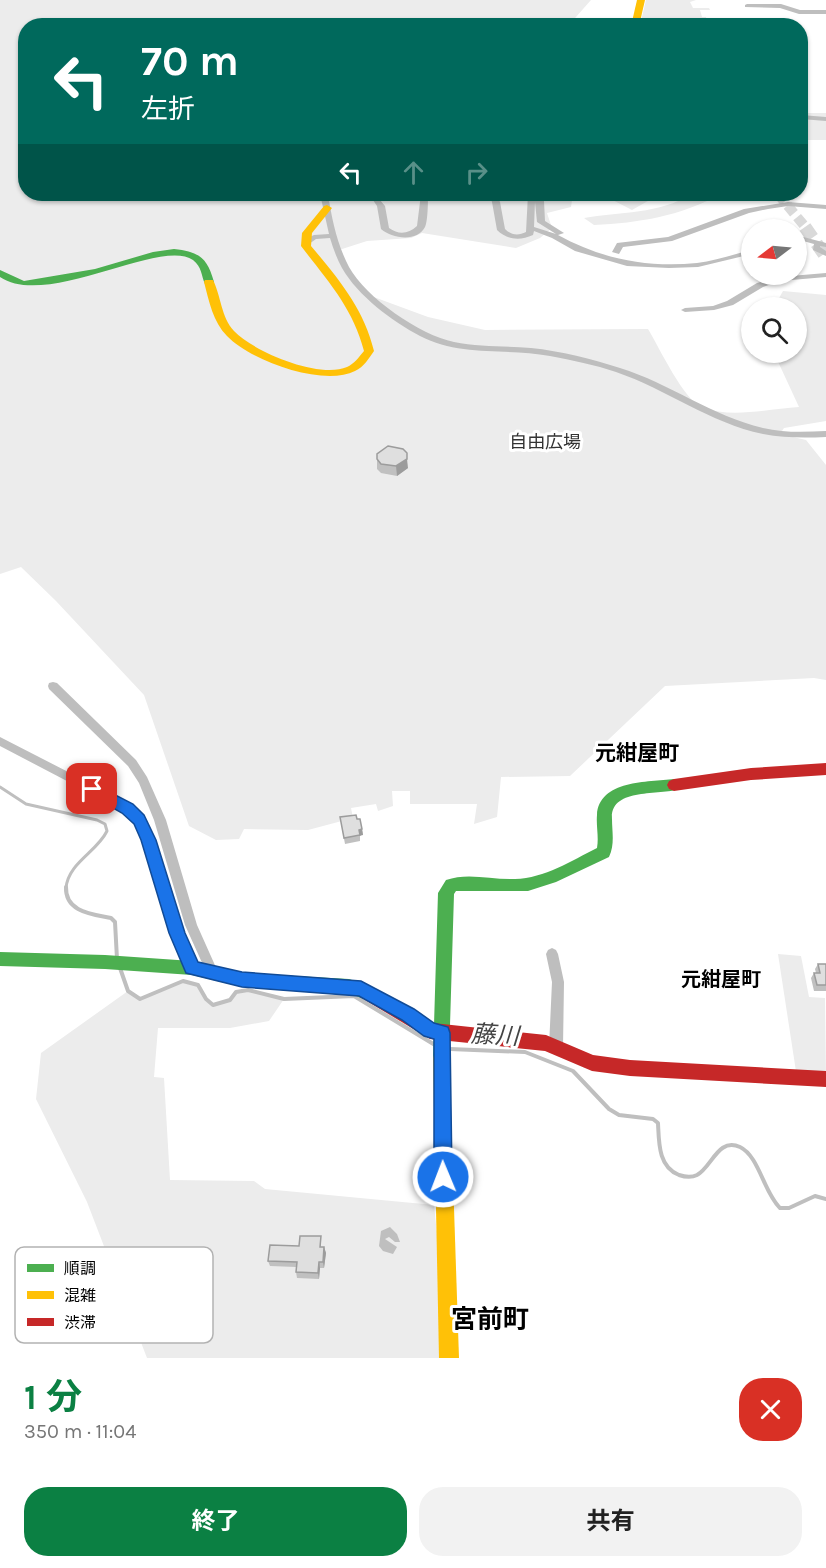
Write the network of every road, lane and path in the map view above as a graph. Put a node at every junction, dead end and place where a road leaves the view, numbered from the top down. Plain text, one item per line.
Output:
1 (641, 0) edge
2 (747, 6) dead end
3 (826, 12) edge
4 (637, 18) edge
5 (808, 118) edge
6 (826, 119) edge
7 (325, 201) edge
8 (377, 201) edge
9 (424, 201) edge
10 (496, 201) edge
11 (532, 201) edge
12 (540, 201) edge
13 (826, 207) edge
14 (531, 228) junction
15 (335, 236) junction
16 (807, 240) tunnel mouth
17 (306, 242) junction
18 (822, 243) edge
19 (616, 252) junction
20 (826, 254) edge
21 (741, 255) edge
22 (669, 266) junction
23 (0, 273) edge
24 (826, 274) edge
25 (685, 310) dead end
26 (825, 433) edge
27 (53, 686) dead end
28 (0, 741) edge
29 (826, 769) edge
30 (552, 954) dead end
31 (0, 959) edge
32 (192, 968) junction
33 (212, 972) junction
34 (442, 1036) junction
35 (556, 1047) junction
36 (826, 1079) edge
37 (449, 1358) edge

1 - 4 street
2 - 3 street
5 - 6 street
7 - 15 street
7 - 17 street
8 - 9 street
10 - 14 street
11 - 14 street
12 - 19 street
13 - 19 street
14 - 22 street
15 - 17 street
15 - 26 street
16 - 18 street
17 - 23 street
18 - 20 street
19 - 22 street
21 - 22 street
24 - 25 street
27 - 33 street
28 - 32 street
29 - 34 street
30 - 35 street
31 - 32 street
32 - 33 street
33 - 34 street
34 - 35 street
34 - 37 street
35 - 36 street

